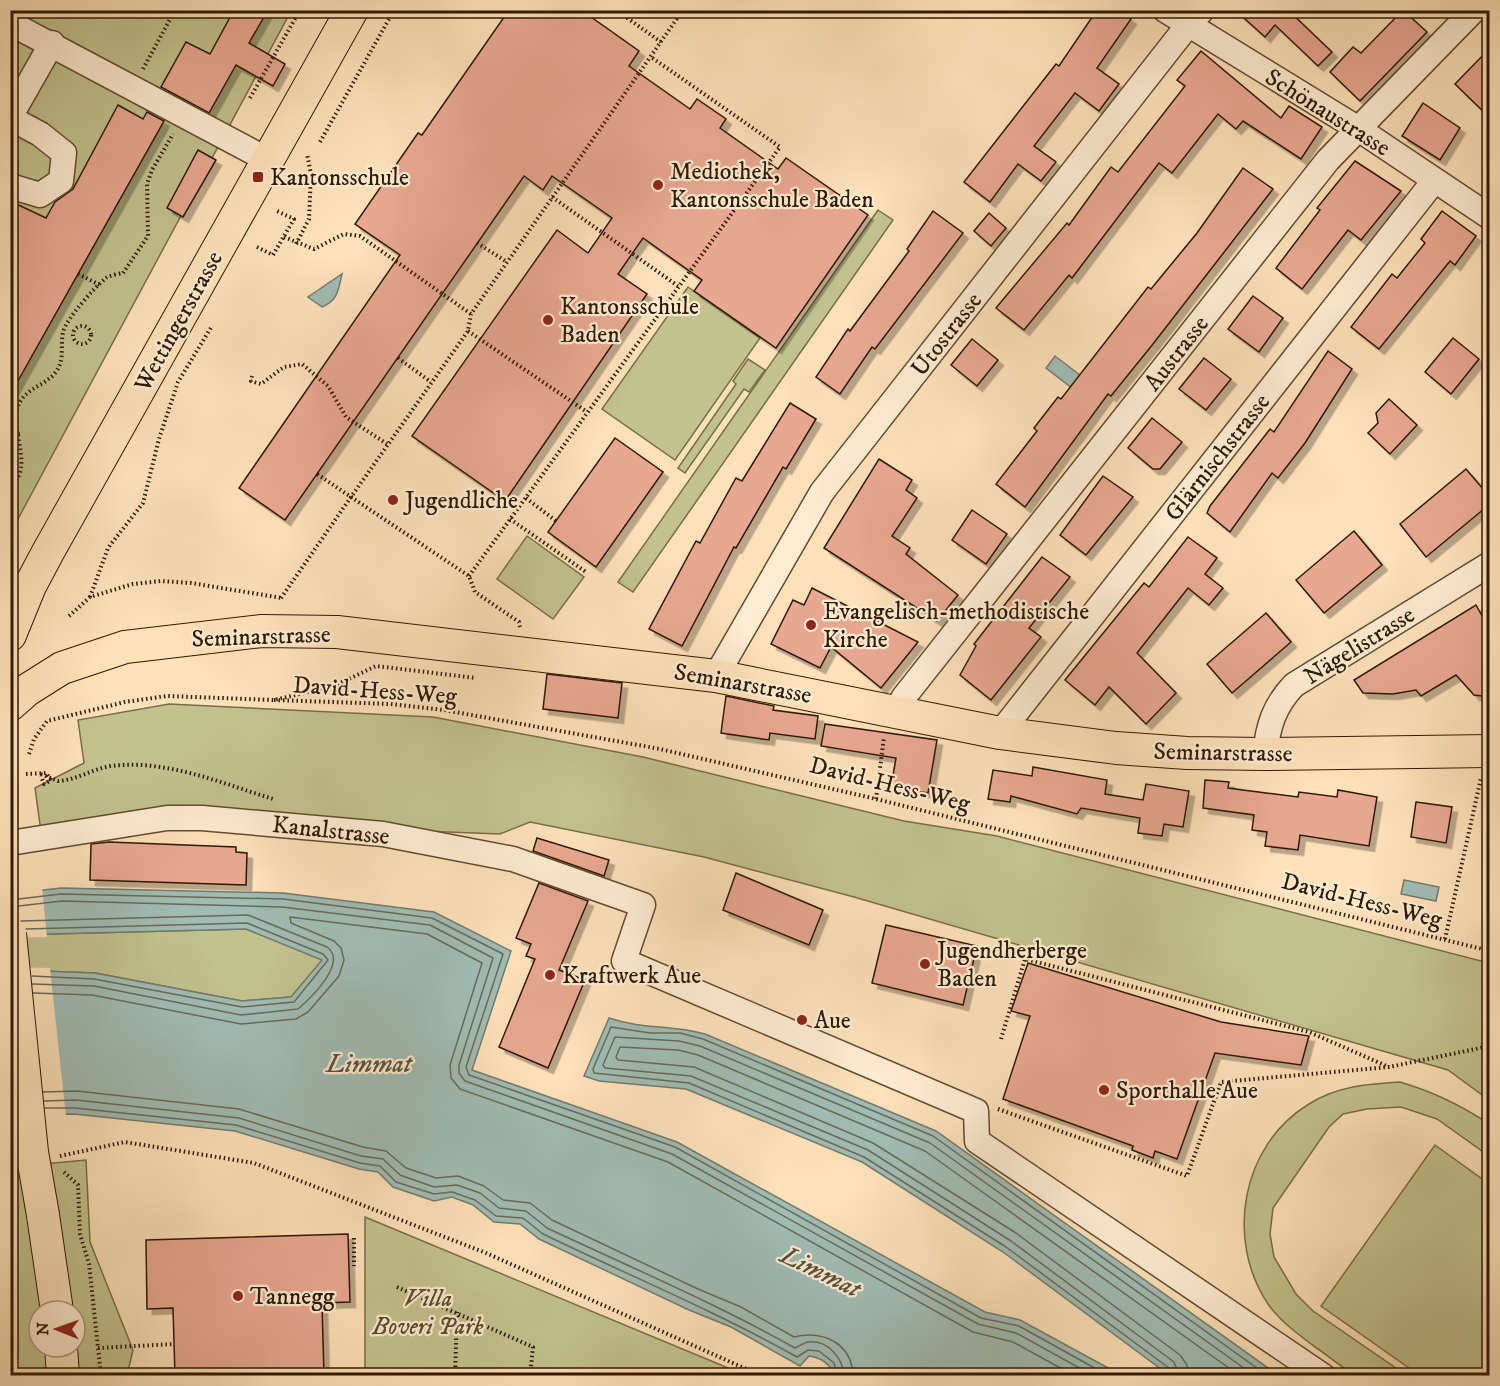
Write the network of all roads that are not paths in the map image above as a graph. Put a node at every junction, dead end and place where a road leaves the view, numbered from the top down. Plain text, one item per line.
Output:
1 (352, 10) edge
2 (1165, 10) edge
3 (1474, 10) edge
4 (1195, 18) edge
5 (10, 23) edge
6 (52, 44) junction
7 (10, 118) edge
8 (1357, 128) junction
9 (268, 160) junction
10 (1434, 181) junction
11 (10, 186) edge
12 (1490, 217) edge
13 (1490, 564) edge
14 (14, 618) edge
15 (716, 676) junction
16 (10, 705) edge
17 (889, 710) junction
18 (1000, 733) junction
19 (1488, 751) edge
20 (1265, 754) junction
21 (10, 843) edge
22 (10, 934) edge
23 (56, 1299) edge
24 (62, 1359) edge
25 (63, 1376) edge
26 (1323, 1376) edge

1 - 9 main road, Wettingerstrasse
2 - 4 street, Schönaustrasse
3 - 8 street, Austrasse
4 - 8 street, Schönaustrasse
4 - 15 street, Utostrasse
5 - 6 street
6 - 7 street
6 - 9 street
7 - 11 street
8 - 10 street, Schönaustrasse
8 - 17 street, Austrasse
9 - 14 main road, Wettingerstrasse
10 - 12 street, Schönaustrasse
10 - 18 street, Glärnischstrasse
13 - 20 street, Nägelistrasse
15 - 16 main road, Seminarstrasse
15 - 17 main road, Seminarstrasse
17 - 18 main road, Seminarstrasse
18 - 20 main road, Seminarstrasse
19 - 20 main road, Seminarstrasse
21 - 26 street, Kanalstrasse
22 - 23 main road, bridge
24 - 25 main road

